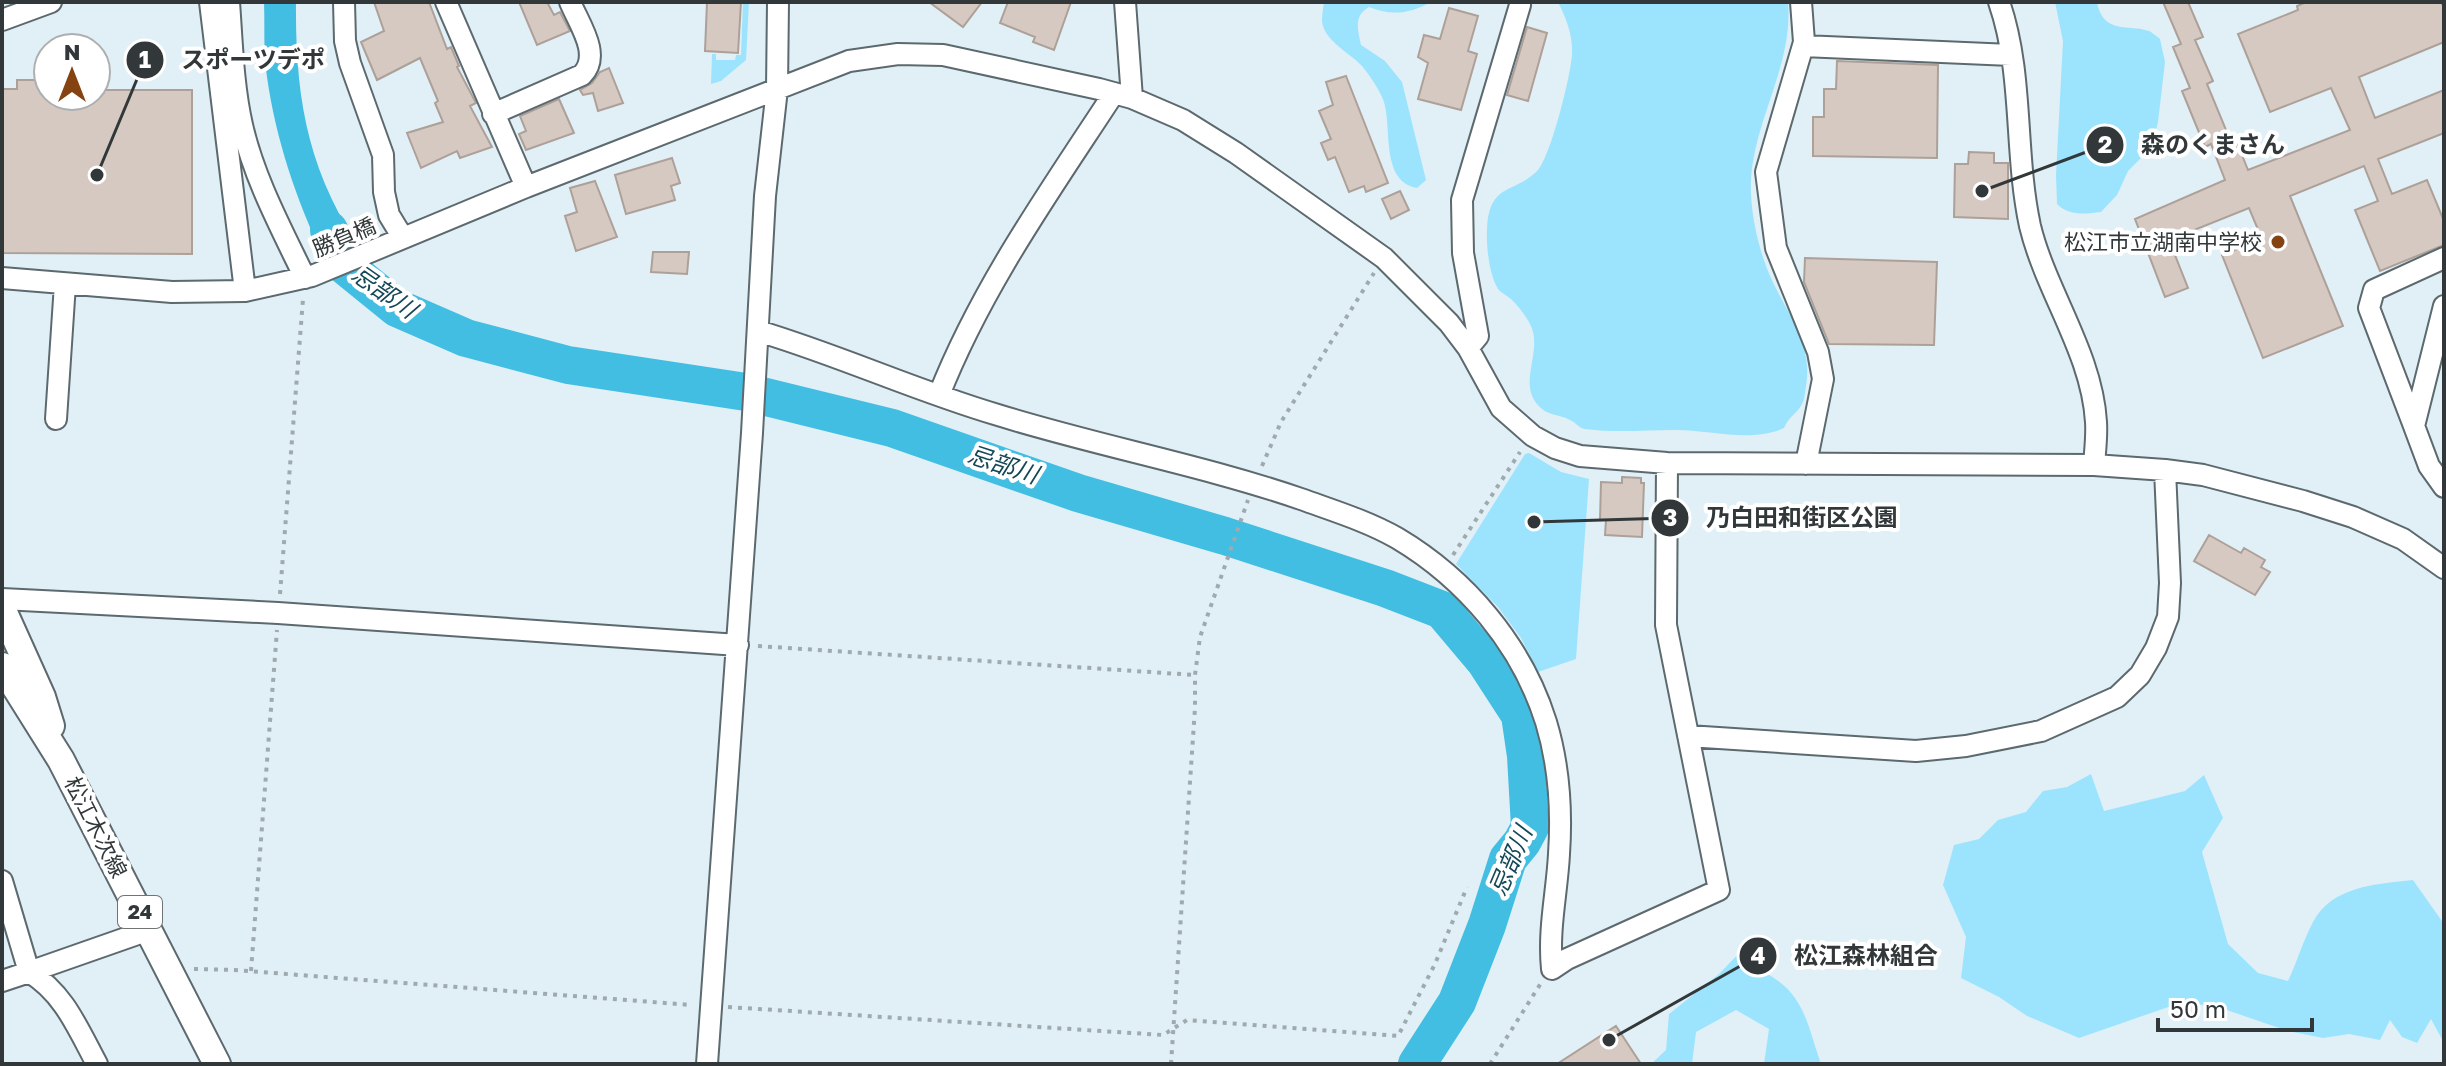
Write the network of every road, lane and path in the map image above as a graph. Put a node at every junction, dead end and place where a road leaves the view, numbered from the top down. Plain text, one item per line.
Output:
1 (51, 2) edge
2 (210, 2) edge
3 (229, 2) edge
4 (344, 2) edge
5 (446, 2) edge
6 (570, 2) edge
7 (778, 2) edge
8 (1125, 2) edge
9 (1801, 2) edge
10 (1999, 2) edge
11 (1520, 5) dead end
12 (2, 20) edge
13 (1803, 46) junction
14 (2011, 55) junction
15 (777, 89) junction
16 (1123, 96) junction
17 (493, 114) junction
18 (526, 187) junction
19 (398, 240) junction
20 (1384, 258) junction
21 (2444, 258) edge
22 (308, 277) junction
23 (2, 278) edge
24 (65, 284) junction
25 (245, 291) junction
26 (2444, 306) edge
27 (758, 334) junction
28 (1468, 348) junction
29 (939, 395) junction
30 (56, 419) dead end
31 (2414, 426) junction
32 (1525, 445) dead end
33 (1667, 463) junction
34 (1806, 464) junction
35 (2094, 465) junction
36 (2165, 470) junction
37 (1254, 484) junction
38 (2444, 487) edge
39 (2444, 568) edge
40 (1443, 571) junction
41 (2, 599) edge
42 (2, 608) edge
43 (738, 645) junction
44 (2, 666) edge
45 (1195, 675) junction
46 (1688, 736) junction
47 (61, 760) junction
48 (2, 881) edge
49 (1467, 887) dead end
50 (149, 930) junction
51 (1552, 969) junction
52 (29, 972) junction
53 (173, 976) junction
54 (2, 981) edge
55 (711, 1006) junction
56 (1173, 1028) junction
57 (97, 1064) edge
58 (217, 1064) edge
59 (707, 1064) edge
60 (1171, 1064) edge
61 (1490, 1064) edge

1 - 12 street
2 - 25 street
3 - 22 street
4 - 19 street
5 - 17 street
6 - 17 street
7 - 15 street
8 - 16 street
9 - 13 street
10 - 14 street
11 - 28 street
13 - 14 street
13 - 34 street
14 - 35 street
15 - 16 street, 勝負橋
15 - 18 street, 勝負橋
15 - 27 street
16 - 20 street, 勝負橋
16 - 29 street
17 - 18 street
18 - 19 street, 勝負橋
19 - 22 street, 勝負橋
20 - 28 street, 勝負橋
20 - 37 path
21 - 31 street
22 - 25 street, 勝負橋
23 - 24 street, 勝負橋
24 - 25 street, 勝負橋
24 - 30 street
26 - 31 street
27 - 29 street
27 - 43 street
28 - 33 street, 勝負橋
29 - 37 street
31 - 38 street
32 - 40 path
33 - 34 street, 勝負橋
33 - 46 street
34 - 35 street, 勝負橋
35 - 36 street, 勝負橋
36 - 39 street, 勝負橋
36 - 46 street
37 - 40 street
37 - 45 path
40 - 51 street
41 - 43 street
42 - 47 main road, 松江木次線 / 24
43 - 45 path
43 - 55 street
44 - 47 main road, 松江木次線 / 24
45 - 56 path
46 - 51 street
47 - 50 main road, 松江木次線 / 24
48 - 52 street
49 - 56 path
50 - 52 street
50 - 53 main road, 松江木次線 / 24
51 - 61 path
52 - 54 street
52 - 57 street
53 - 55 path
53 - 58 main road, 松江木次線 / 24
55 - 56 path
55 - 59 street
56 - 60 path

